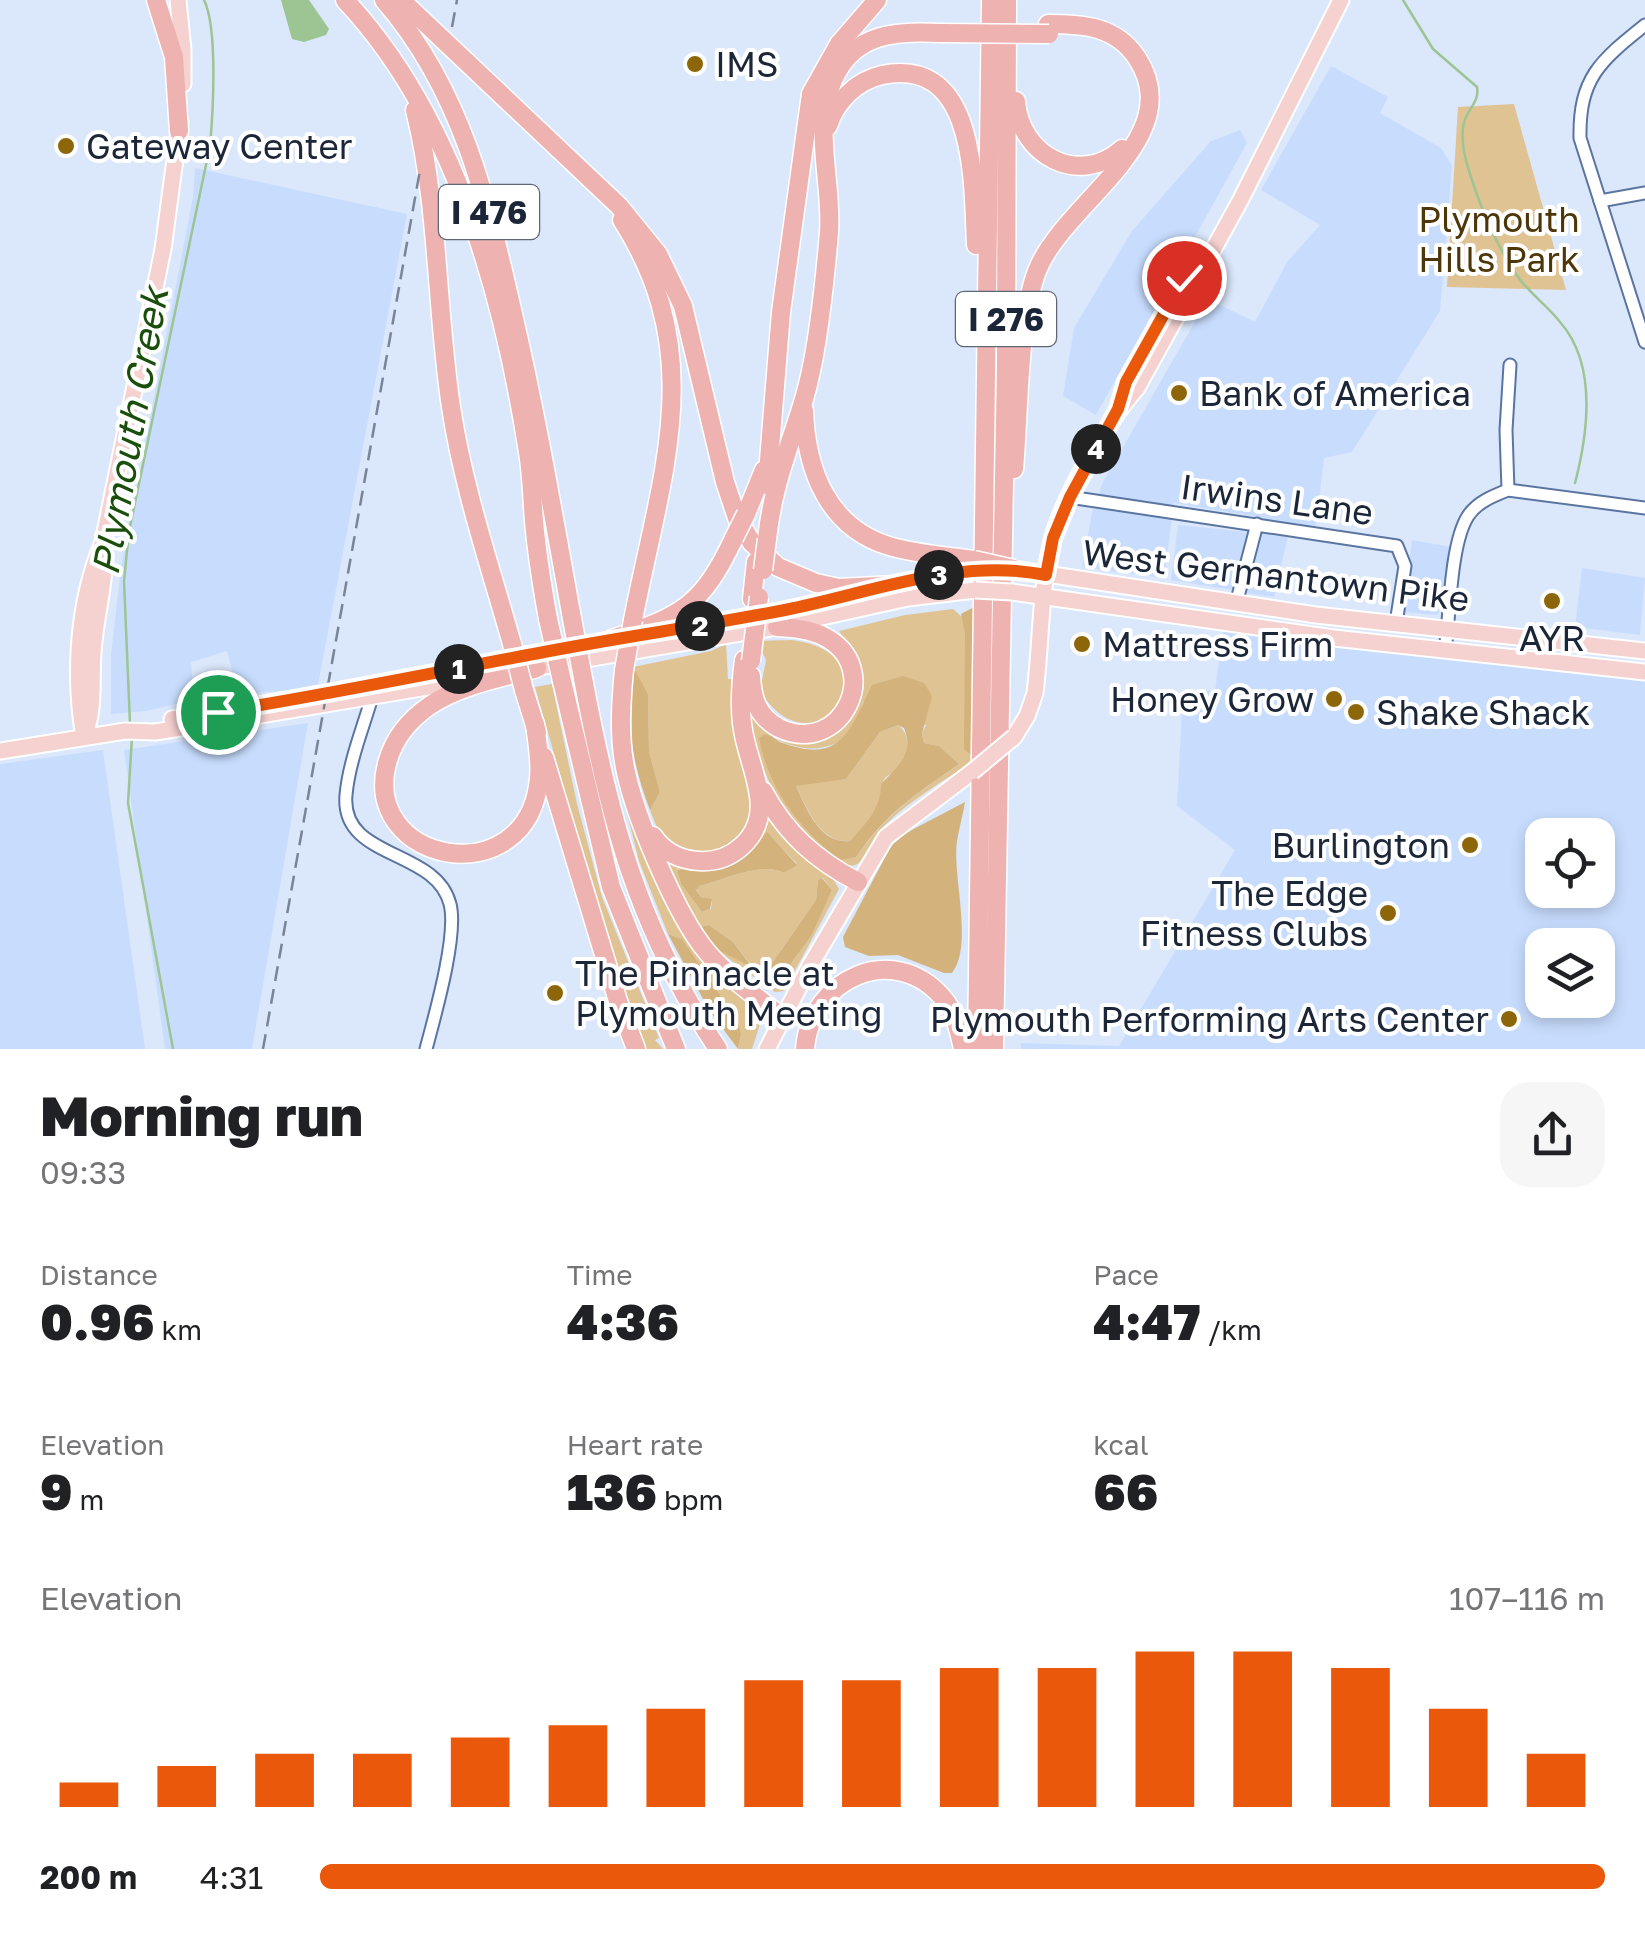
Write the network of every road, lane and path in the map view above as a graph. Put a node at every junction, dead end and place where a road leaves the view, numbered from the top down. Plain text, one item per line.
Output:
1 (156, 0) edge
2 (178, 0) edge
3 (345, 0) edge
4 (384, 0) edge
5 (402, 0) edge
6 (877, 0) edge
7 (991, 0) edge
8 (1008, 0) edge
9 (1341, 0) edge
10 (1645, 25) edge
11 (943, 28) junction
12 (1049, 29) junction
13 (820, 73) junction
14 (404, 75) junction
15 (180, 130) junction
16 (825, 151) junction
17 (594, 183) junction
18 (1645, 193) edge
19 (1600, 200) junction
20 (1641, 315) edge
21 (984, 336) junction
22 (1645, 342) edge
23 (1510, 365) dead end
24 (523, 385) junction
25 (804, 400) junction
26 (771, 425) junction
27 (1508, 490) junction
28 (1070, 497) junction
29 (1645, 508) edge
30 (1257, 524) junction
31 (763, 536) junction
32 (103, 542) junction
33 (974, 565) junction
34 (1014, 569) joint
35 (1046, 575) junction
36 (895, 585) junction
37 (1043, 598) junction
38 (1236, 604) junction
39 (1396, 624) junction
40 (776, 627) junction
41 (1448, 628) junction
42 (999, 638) junction
43 (612, 640) junction
44 (1445, 651) junction
45 (1645, 651) edge
46 (748, 660) junction
47 (537, 668) junction
48 (1645, 672) edge
49 (372, 697) junction
50 (93, 713) junction
51 (535, 724) junction
52 (130, 731) junction
53 (84, 737) junction
54 (0, 751) edge
55 (756, 777) junction
56 (638, 810) junction
57 (858, 882) junction
58 (996, 906) junction
59 (649, 986) junction
60 (783, 1018) junction
61 (426, 1049) edge
62 (636, 1049) edge
63 (676, 1049) edge
64 (685, 1049) edge
65 (718, 1049) edge
66 (767, 1049) edge
67 (805, 1049) edge
68 (963, 1049) edge
69 (977, 1049) edge
70 (994, 1049) edge
71 (1006, 1049) edge

1 - 15 highway
2 - 15 main road
3 - 14 highway, I 476
4 - 24 highway, I 476
5 - 17 highway
6 - 13 highway
7 - 21 highway, I 276
8 - 12 highway
8 - 42 highway, I 276
9 - 28 main road
10 - 19 street
11 - 12 highway
11 - 13 highway
11 - 16 highway
12 - 42 highway
13 - 26 highway
14 - 24 highway, I 476
14 - 51 highway, bridge
15 - 32 main road
16 - 21 highway
16 - 25 highway
17 - 36 highway
17 - 56 highway, bridge
18 - 19 street
19 - 20 street
20 - 22 street
21 - 69 highway, I 276
23 - 27 street
24 - 59 highway, I 476, bridge
24 - 65 highway, I 476, bridge
25 - 31 highway
25 - 33 highway
26 - 31 highway
26 - 43 highway, bridge
27 - 29 street
27 - 41 street
28 - 30 street, Irwins Lane
28 - 35 main road
30 - 38 street
30 - 39 street, Irwins Lane
31 - 46 highway, bridge
32 - 50 main road
32 - 53 main road
33 - 34 highway, bridge
33 - 36 main road, West Germantown Pike
34 - 35 main road, West Germantown Pike
35 - 37 main road
35 - 38 main road, West Germantown Pike
36 - 43 main road, West Germantown Pike
37 - 40 main road, West Germantown Pike, bridge
37 - 44 main road, West Germantown Pike
37 - 57 main road, bridge
38 - 39 main road, West Germantown Pike
39 - 41 main road, West Germantown Pike
40 - 46 highway
40 - 47 main road, West Germantown Pike
41 - 44 street
41 - 45 main road, West Germantown Pike
42 - 58 highway, I 276
43 - 52 main road, West Germantown Pike
44 - 48 main road, West Germantown Pike
46 - 55 highway
47 - 49 main road, West Germantown Pike
47 - 51 highway
49 - 52 main road, West Germantown Pike
49 - 61 street
50 - 52 main road
50 - 53 main road
51 - 62 highway
52 - 53 main road, West Germantown Pike
53 - 54 main road, West Germantown Pike
55 - 56 highway
55 - 57 highway
56 - 60 highway
57 - 60 main road
58 - 70 highway, I 276
58 - 71 highway
59 - 63 highway
59 - 64 highway, I 476
60 - 66 main road
67 - 68 highway

